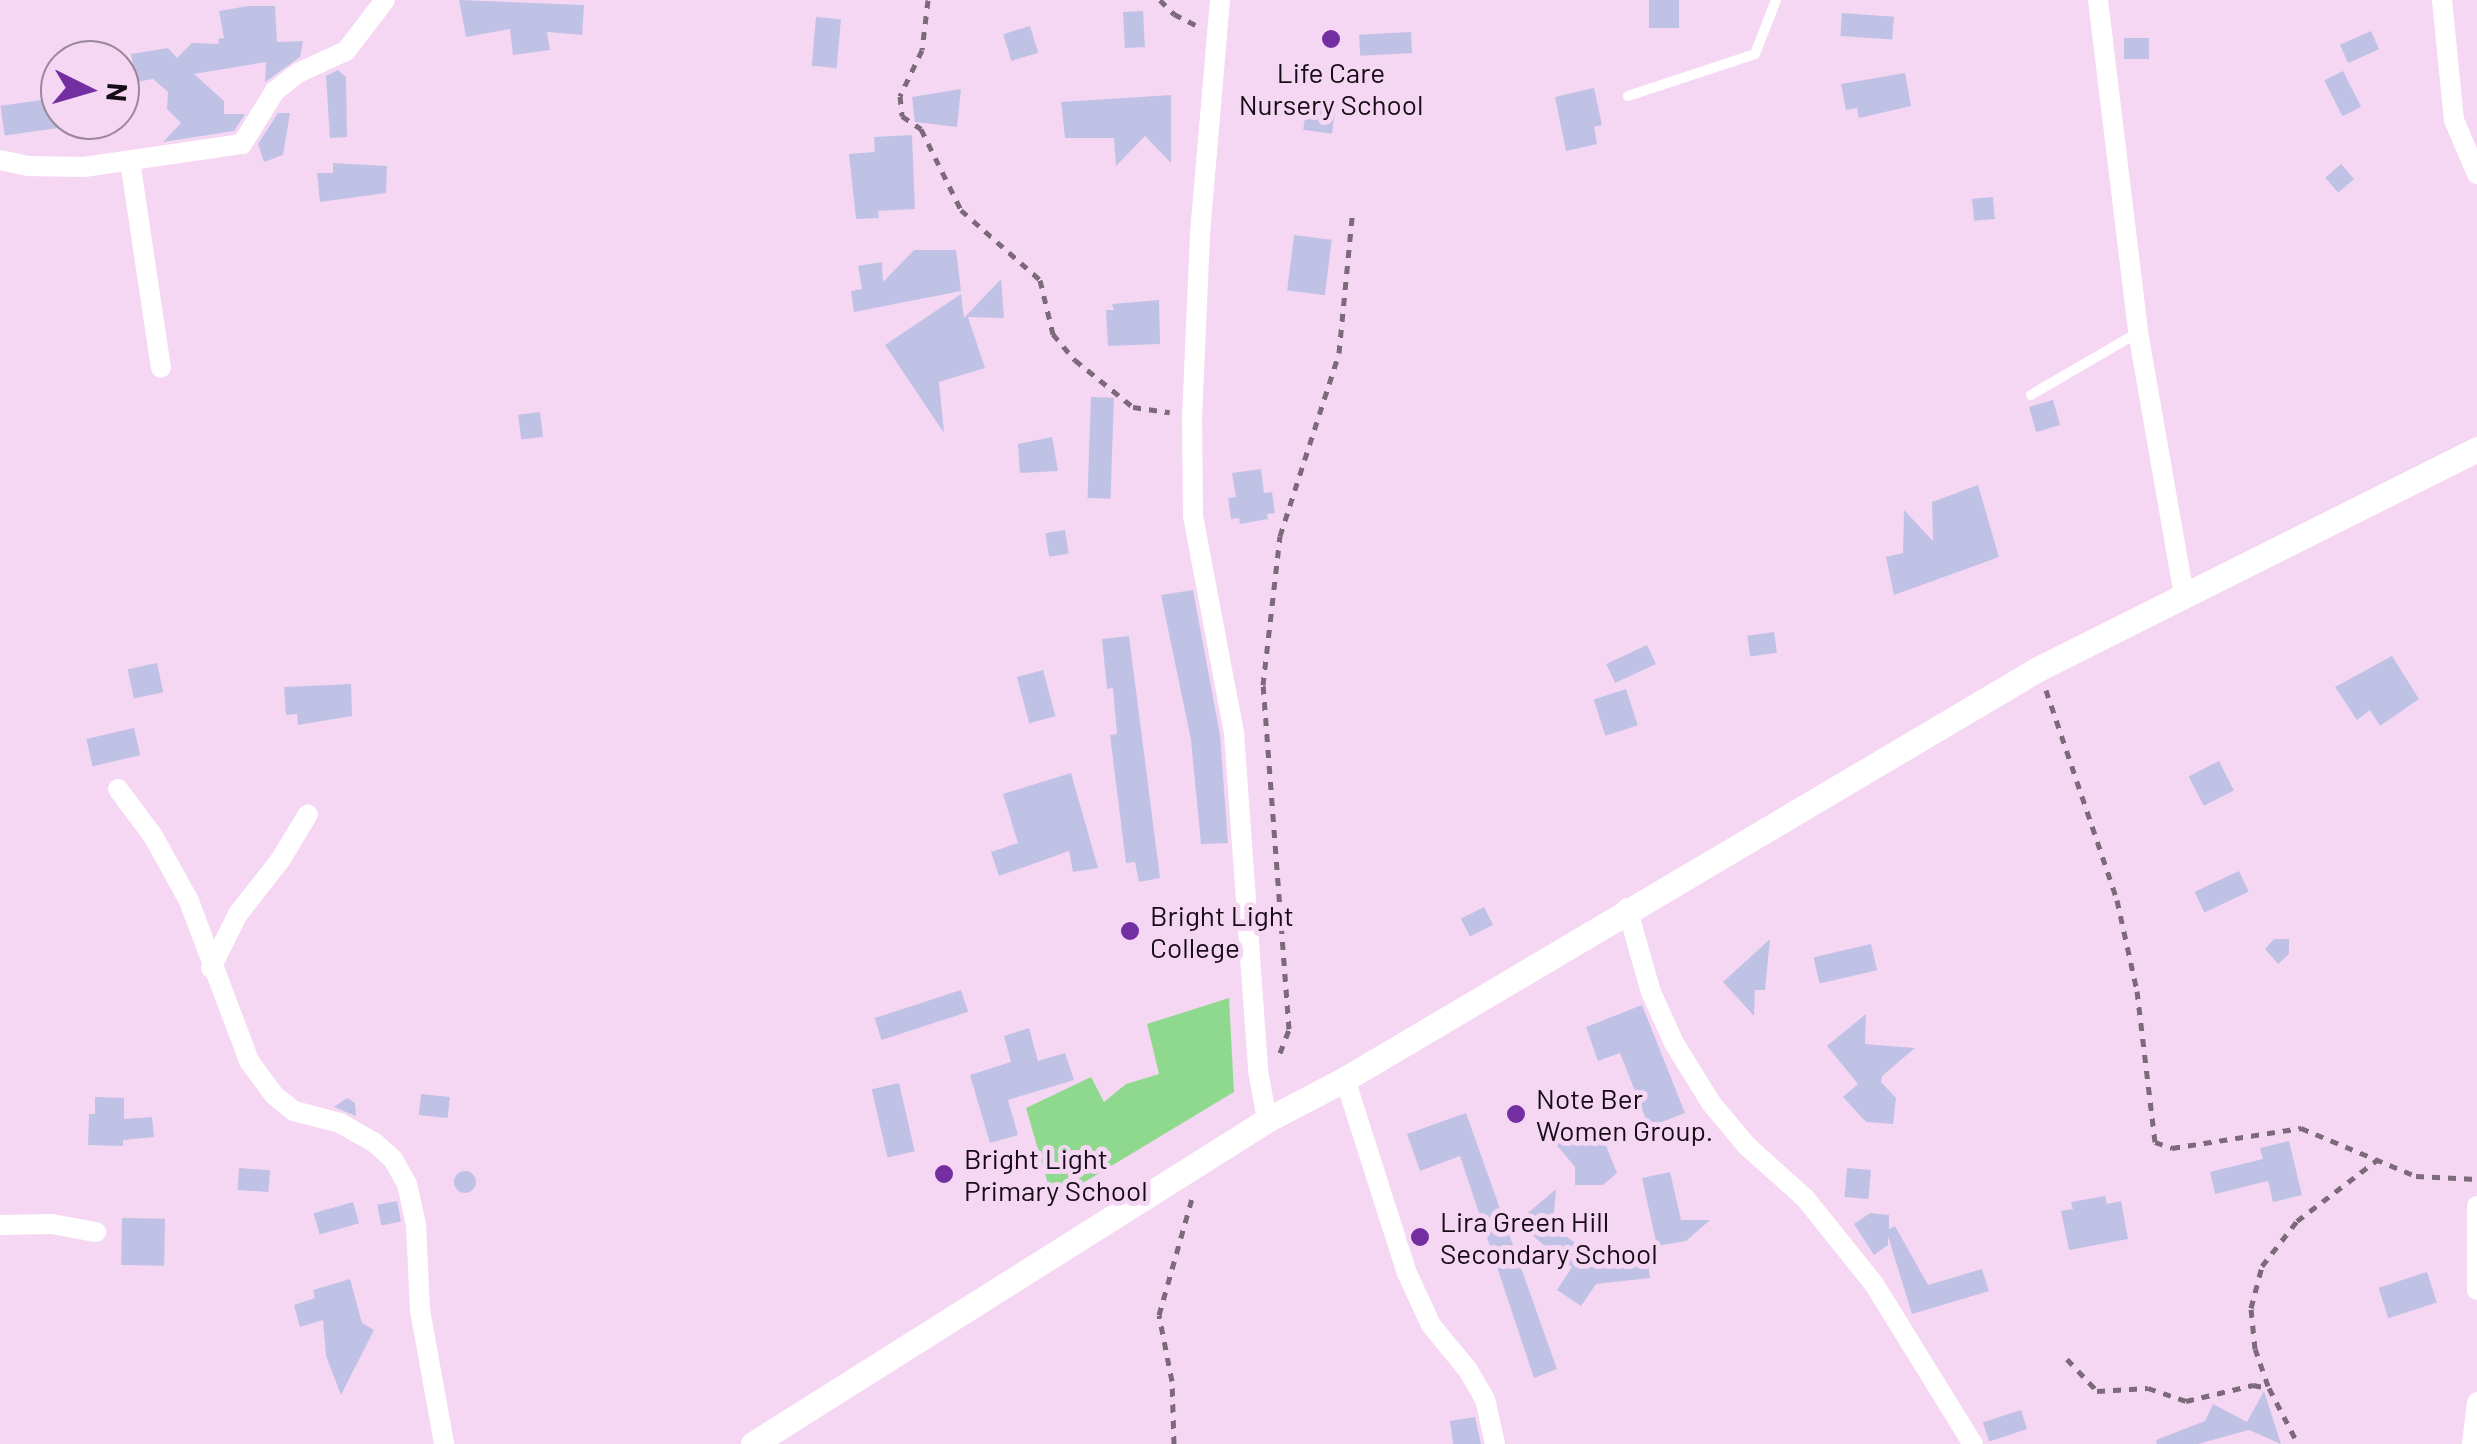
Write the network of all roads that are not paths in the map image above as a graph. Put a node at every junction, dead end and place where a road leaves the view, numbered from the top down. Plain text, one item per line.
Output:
1 (385, 0) edge
2 (1220, 0) edge
3 (1776, 0) edge
4 (2098, 0) edge
5 (2442, 0) edge
6 (1628, 96) dead end
7 (0, 160) edge
8 (130, 162) junction
9 (2477, 174) edge
10 (2138, 332) junction
11 (160, 368) dead end
12 (2031, 396) dead end
13 (2477, 449) edge
14 (2184, 595) junction
15 (118, 789) dead end
16 (308, 814) dead end
17 (1627, 908) junction
18 (212, 968) junction
19 (1345, 1080) junction
20 (1267, 1120) junction
21 (2477, 1206) edge
22 (0, 1226) edge
23 (96, 1232) dead end
24 (2477, 1290) edge
25 (2477, 1402) edge
26 (444, 1444) edge
27 (753, 1444) edge
28 (1495, 1444) edge
29 (1973, 1444) edge
30 (2472, 1444) edge

1 - 8 street
2 - 20 street
3 - 6 lane
4 - 10 street
5 - 9 street
7 - 8 street
8 - 11 street
10 - 12 lane
10 - 14 street
13 - 14 street
14 - 17 street
15 - 18 street
16 - 18 street
17 - 19 street
17 - 29 street
18 - 26 street
19 - 20 street
19 - 28 street
20 - 27 street
21 - 24 street
22 - 23 street
25 - 30 street

